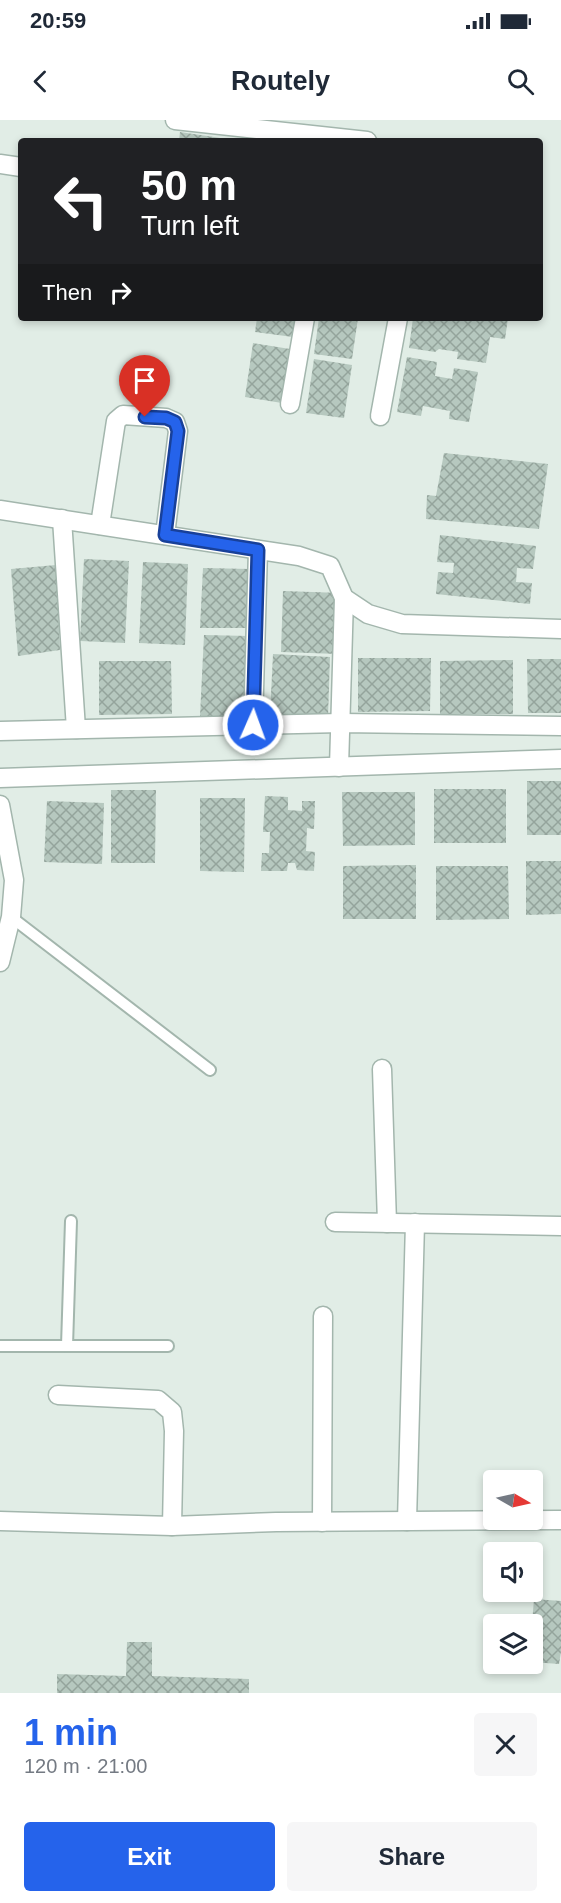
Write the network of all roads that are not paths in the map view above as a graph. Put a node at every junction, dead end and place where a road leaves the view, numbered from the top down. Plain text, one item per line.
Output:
1 (176, 120) edge
2 (207, 122) edge
3 (342, 138) edge
4 (0, 164) edge
5 (18, 167) edge
6 (304, 321) edge
7 (397, 321) edge
8 (290, 404) dead end
9 (380, 416) dead end
10 (0, 510) edge
11 (62, 519) junction
12 (100, 525) junction
13 (165, 535) junction
14 (258, 550) junction
15 (344, 598) junction
16 (561, 629) edge
17 (341, 723) junction
18 (253, 725) junction
19 (561, 726) edge
20 (76, 729) junction
21 (0, 731) edge
22 (561, 759) edge
23 (339, 767) junction
24 (0, 778) edge
25 (1, 816) edge
26 (11, 917) junction
27 (0, 962) edge
28 (381, 1069) dead end
29 (210, 1070) dead end
30 (71, 1221) dead end
31 (336, 1222) dead end
32 (387, 1222) junction
33 (415, 1223) junction
34 (561, 1226) edge
35 (323, 1316) dead end
36 (0, 1346) edge
37 (67, 1346) junction
38 (168, 1346) dead end
39 (58, 1395) dead end
40 (561, 1520) edge
41 (0, 1521) edge
42 (407, 1521) junction
43 (322, 1522) junction
44 (172, 1526) junction

1 - 2 street
2 - 3 street
4 - 5 street
6 - 8 street
7 - 9 street
10 - 11 street
11 - 12 street
11 - 20 street
12 - 13 street
12 - 13 street
13 - 14 street
14 - 15 street
14 - 18 street
15 - 16 street
15 - 17 street
17 - 18 street
17 - 19 street
17 - 23 street
18 - 20 street
20 - 21 street
22 - 23 street
23 - 24 street
25 - 26 street
26 - 27 street
26 - 29 lane
28 - 32 street
30 - 37 lane
31 - 32 street
32 - 33 street
33 - 34 street
33 - 42 street
35 - 43 street
36 - 37 lane
37 - 38 lane
39 - 44 street
40 - 42 street
41 - 44 street
42 - 43 street
43 - 44 street

